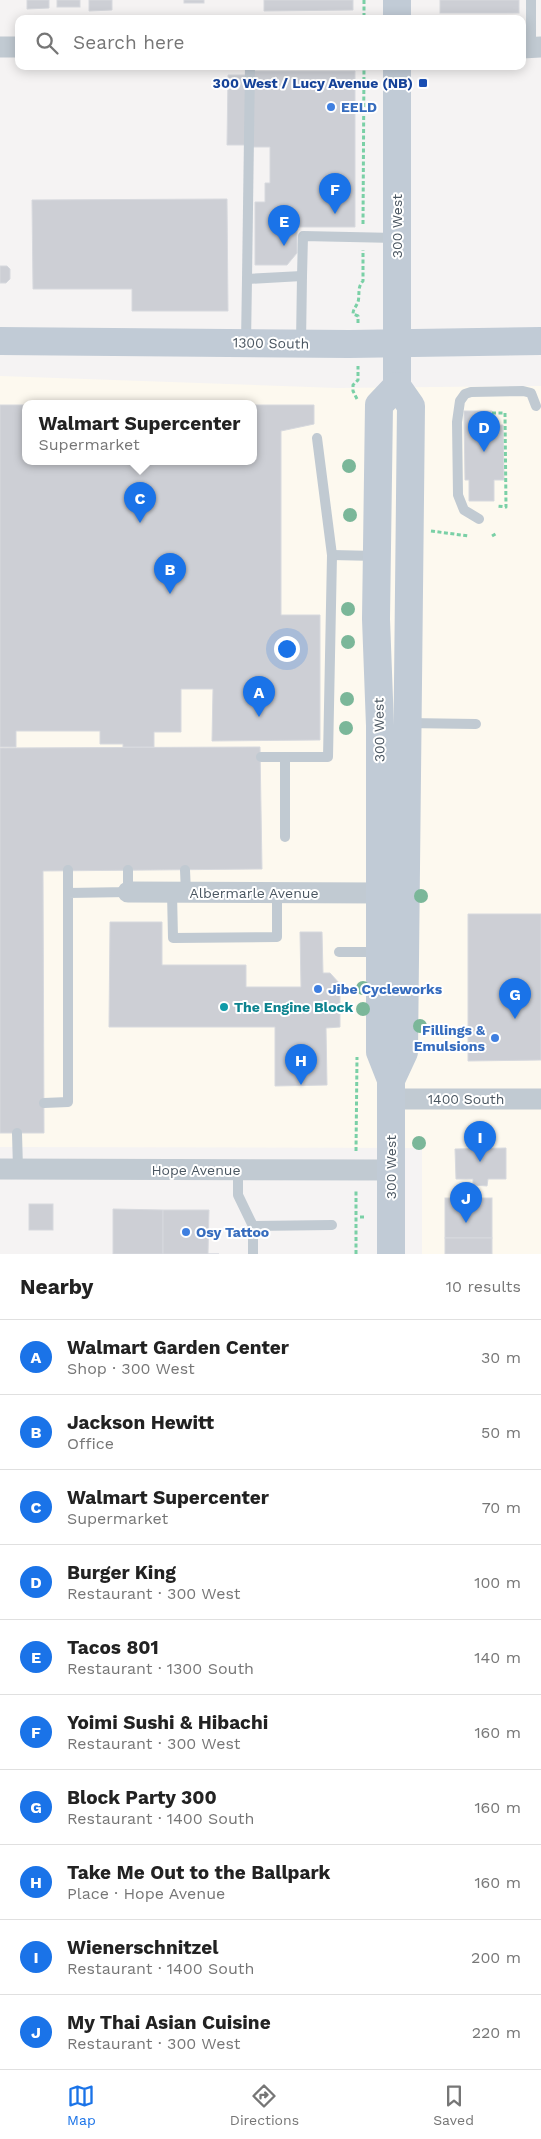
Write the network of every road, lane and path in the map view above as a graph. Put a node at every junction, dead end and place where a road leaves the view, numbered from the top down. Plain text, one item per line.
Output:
1 (364, 0) edge
2 (397, 0) edge
3 (531, 0) edge
4 (364, 15) edge
5 (397, 15) edge
6 (0, 47) edge
7 (15, 47) edge
8 (531, 47) edge
9 (250, 70) edge
10 (364, 70) edge
11 (397, 70) edge
12 (363, 238) junction
13 (397, 238) junction
14 (302, 276) junction
15 (247, 279) junction
16 (353, 314) dead end
17 (0, 341) edge
18 (541, 341) edge
19 (246, 343) junction
20 (397, 343) junction
21 (301, 344) junction
22 (353, 385) dead end
23 (397, 386) junction
24 (358, 402) dead end
25 (536, 406) dead end
26 (492, 413) dead end
27 (317, 438) dead end
28 (497, 506) dead end
29 (479, 520) dead end
30 (431, 531) dead end
31 (497, 533) dead end
32 (469, 536) dead end
33 (492, 536) dead end
34 (332, 555) junction
35 (376, 556) junction
36 (407, 723) junction
37 (476, 724) dead end
38 (261, 756) dead end
39 (285, 757) junction
40 (285, 837) dead end
41 (68, 870) dead end
42 (128, 870) dead end
43 (185, 870) dead end
44 (128, 892) junction
45 (68, 893) junction
46 (179, 893) junction
47 (277, 893) junction
48 (381, 893) junction
49 (339, 952) dead end
50 (381, 952) junction
51 (391, 1089) junction
52 (541, 1099) edge
53 (44, 1103) dead end
54 (17, 1133) dead end
55 (9, 1169) edge
56 (238, 1170) junction
57 (391, 1170) junction
58 (356, 1211) dead end
59 (360, 1217) dead end
60 (365, 1217) dead end
61 (253, 1226) junction
62 (332, 1226) dead end
63 (253, 1254) edge
64 (356, 1254) edge
65 (391, 1254) edge

1 - 4 path
2 - 5 main road
3 - 8 lane
6 - 7 street
9 - 15 lane
10 - 12 path
11 - 13 main road, 300 West
12 - 13 lane
12 - 14 lane
12 - 16 path
13 - 20 main road, 300 West
14 - 15 lane
14 - 21 lane
15 - 19 lane
17 - 19 main road, 1300 South
18 - 20 main road, 1300 South
19 - 21 main road, 1300 South
20 - 21 main road, 1300 South
20 - 23 main road, 300 West
22 - 24 path
23 - 35 main road, 300 West
23 - 36 main road, 300 West
25 - 29 lane
26 - 28 path
27 - 34 lane
30 - 32 path
31 - 33 path
34 - 35 lane
34 - 39 lane
35 - 48 main road, 300 West
36 - 37 lane
36 - 51 main road, 300 West
38 - 39 lane
39 - 40 lane
41 - 45 lane
42 - 44 lane
43 - 46 lane
44 - 45 lane
44 - 46 street, Albermarle Avenue
45 - 53 lane
46 - 47 street, Albermarle Avenue
46 - 47 lane
47 - 48 street, Albermarle Avenue
48 - 50 main road, 300 West
49 - 50 lane
50 - 51 main road, 300 West
51 - 52 street, 1400 South
51 - 57 main road, 300 West
54 - 55 lane
55 - 56 street, Hope Avenue
56 - 57 street, Hope Avenue
56 - 61 lane
57 - 65 main road, 300 West
58 - 64 path
59 - 60 path
61 - 62 lane
61 - 63 lane

